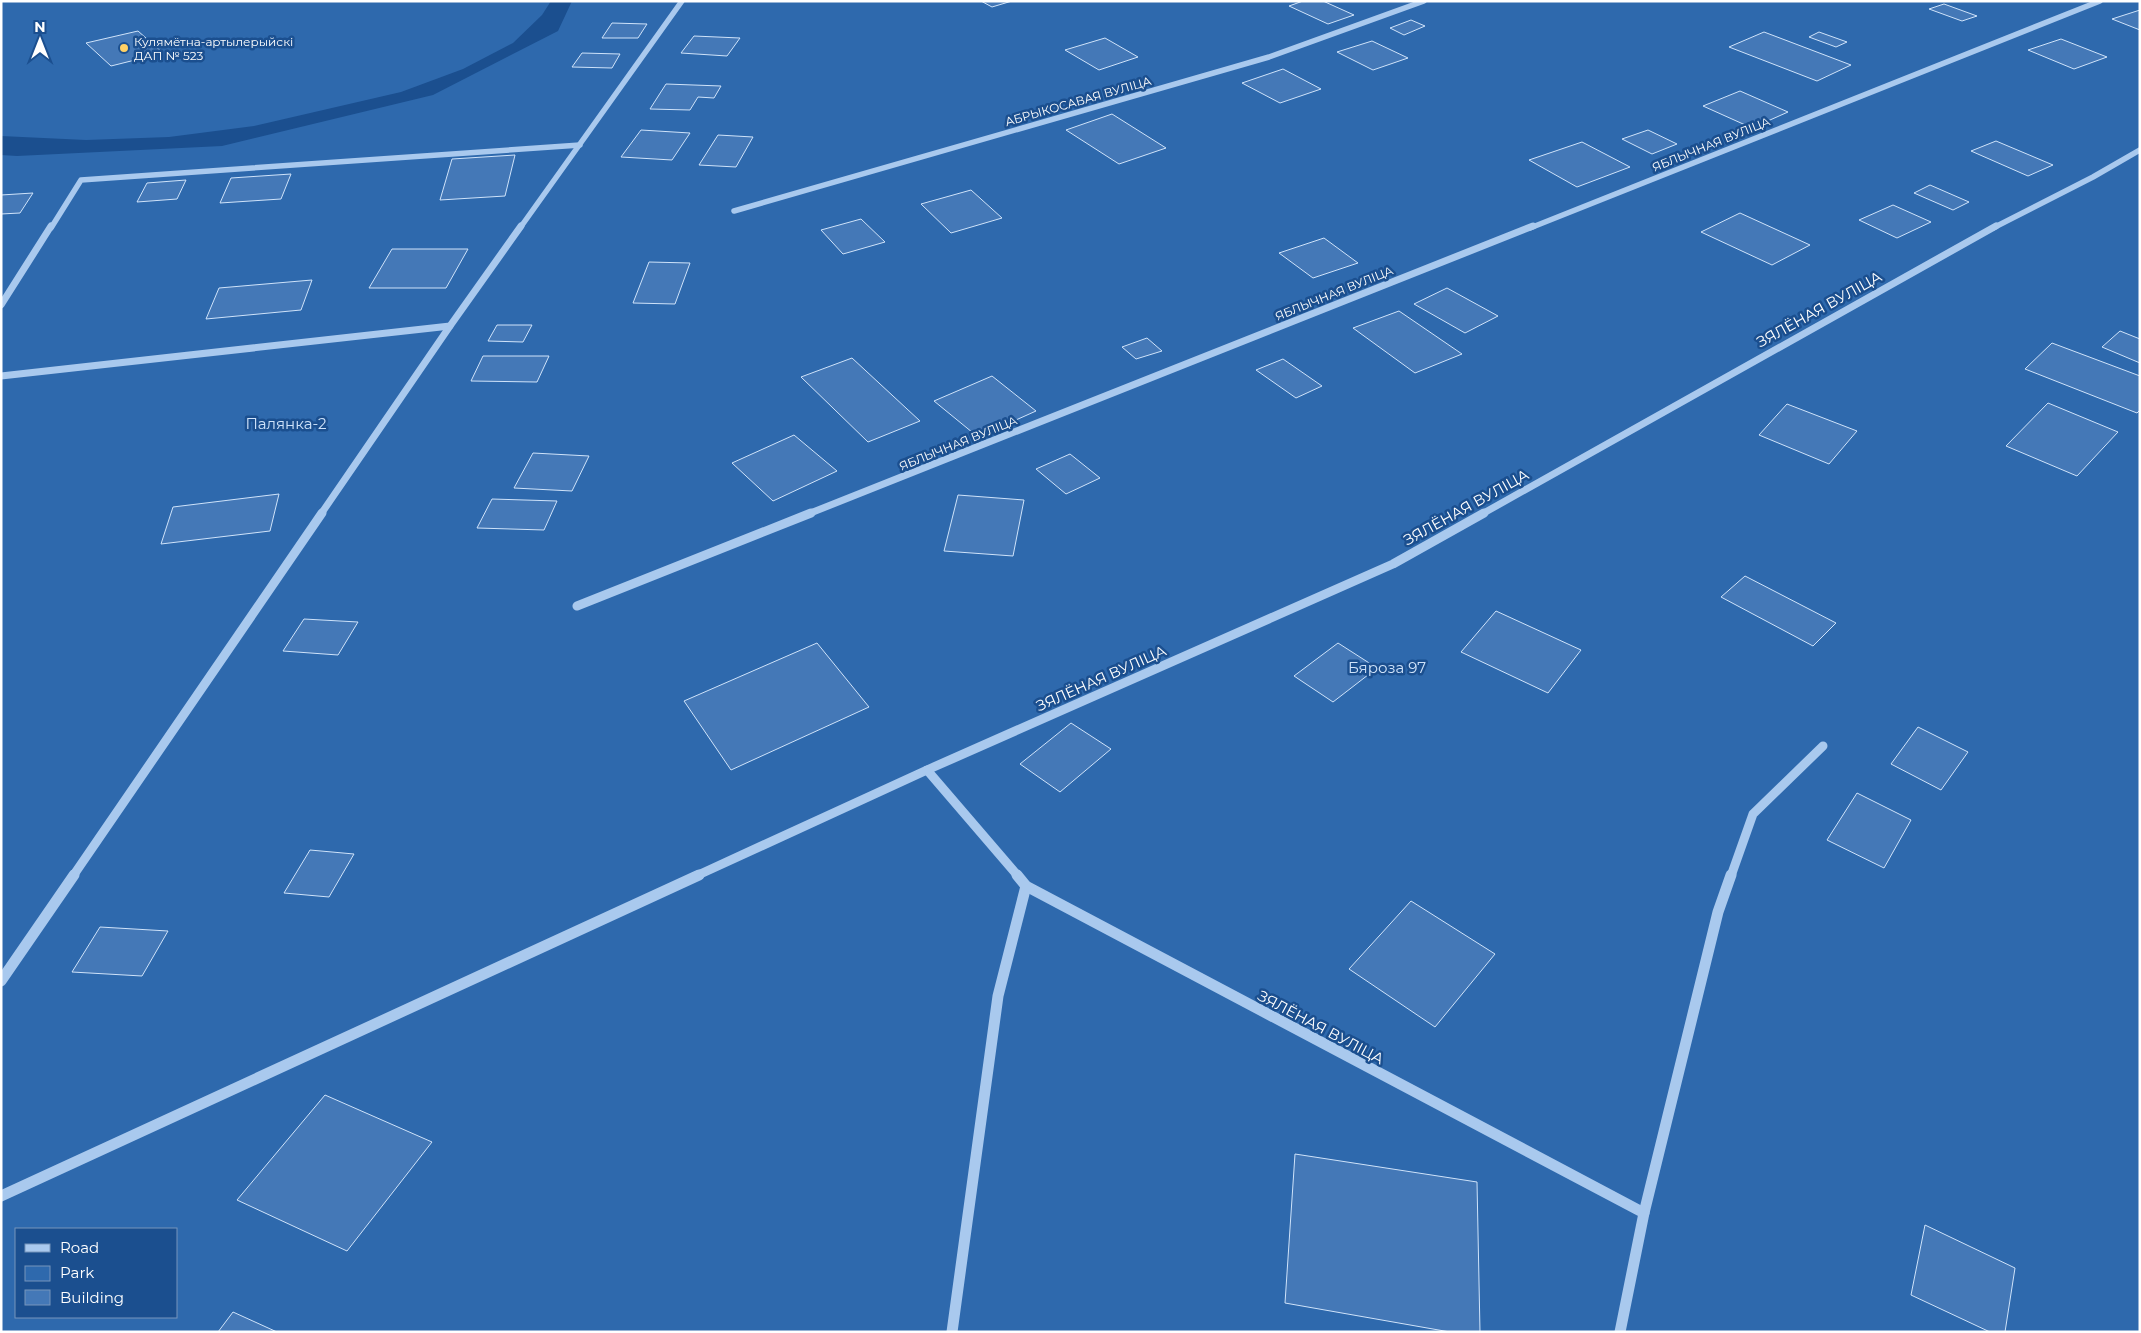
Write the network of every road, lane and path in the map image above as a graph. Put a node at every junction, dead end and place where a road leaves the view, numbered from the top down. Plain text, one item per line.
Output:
1 (682, 1) edge
2 (1424, 1) edge
3 (2100, 1) edge
4 (580, 145) junction
5 (2140, 150) edge
6 (734, 211) dead end
7 (1, 306) edge
8 (450, 326) junction
9 (1, 376) edge
10 (577, 606) dead end
11 (1823, 746) dead end
12 (927, 770) junction
13 (1026, 886) junction
14 (1, 981) edge
15 (1, 1196) edge
16 (1644, 1214) junction
17 (952, 1332) edge
18 (1620, 1332) edge

1 - 4 lane
2 - 6 lane, АБРЫКОСАВАЯ ВУЛІЦА
3 - 10 lane, ЯБЛЫЧНАЯ ВУЛІЦА
4 - 7 lane
4 - 8 lane
5 - 12 lane, ЗЯЛЁНАЯ ВУЛІЦА
8 - 9 lane
8 - 14 lane
11 - 16 lane
12 - 13 lane, ЗЯЛЁНАЯ ВУЛІЦА
12 - 15 lane
13 - 16 lane, ЗЯЛЁНАЯ ВУЛІЦА
13 - 17 lane
16 - 18 lane

